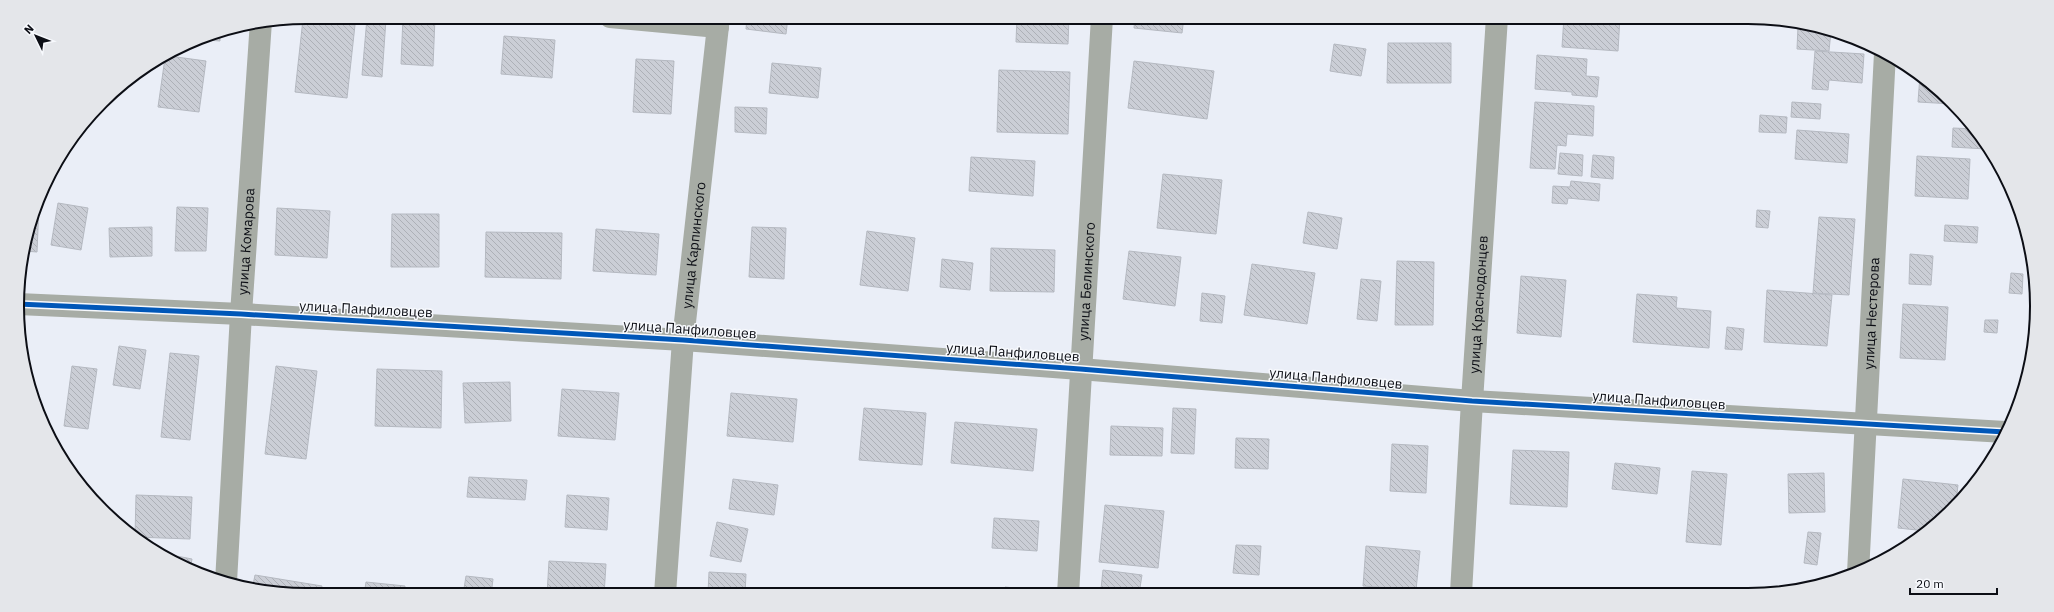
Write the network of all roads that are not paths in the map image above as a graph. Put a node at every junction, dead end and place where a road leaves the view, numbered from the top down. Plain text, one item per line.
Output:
1 (719, 24) edge
2 (1102, 24) edge
3 (1497, 24) edge
4 (262, 27) edge
5 (1884, 59) edge
6 (24, 304) edge
7 (241, 314) junction
8 (683, 340) junction
9 (1080, 369) junction
10 (1472, 400) junction
11 (1866, 425) junction
12 (2001, 432) edge
13 (1858, 566) edge
14 (226, 576) edge
15 (665, 588) edge
16 (1068, 588) edge
17 (1462, 588) edge

1 - 8 street, улица Карпинского
2 - 9 street, улица Белинского
3 - 10 street, улица Краснодонцев
4 - 7 street, улица Комарова
5 - 11 street, улица Нестерова
6 - 7 street, улица Панфиловцев
7 - 8 street, улица Панфиловцев
7 - 14 street, улица Комарова
8 - 9 street, улица Панфиловцев
8 - 15 street, улица Карпинского
9 - 10 street, улица Панфиловцев
9 - 16 street, улица Белинского
10 - 11 street, улица Панфиловцев
10 - 17 street, улица Краснодонцев
11 - 12 street, улица Панфиловцев
11 - 13 street, улица Нестерова

